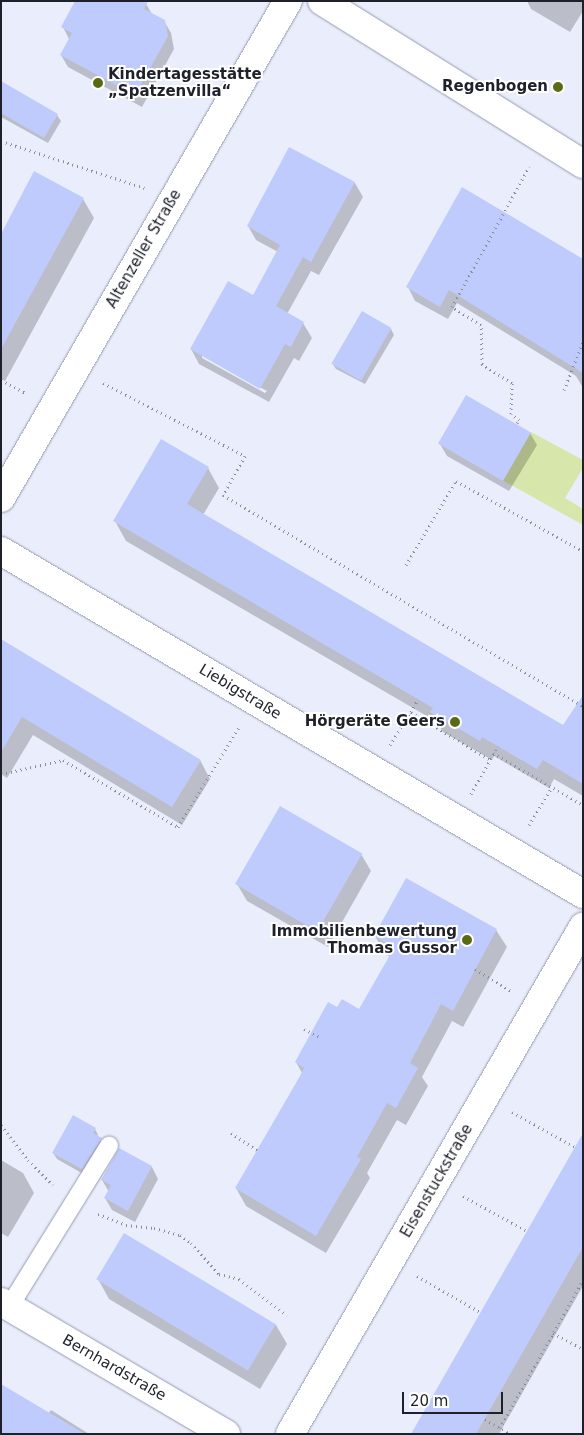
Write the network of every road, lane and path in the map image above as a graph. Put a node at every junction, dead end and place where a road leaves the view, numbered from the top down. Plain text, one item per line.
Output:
1 (288, 1) edge
2 (322, 1) edge
3 (545, 140) junction
4 (1, 141) edge
5 (583, 164) edge
6 (174, 198) junction
7 (583, 342) edge
8 (75, 369) junction
9 (564, 390) dead end
10 (517, 423) dead end
11 (1, 498) edge
12 (583, 550) edge
13 (1, 551) edge
14 (406, 565) dead end
15 (418, 699) dead end
16 (254, 700) junction
17 (583, 706) edge
18 (411, 712) junction
19 (498, 746) dead end
20 (493, 754) junction
21 (489, 759) junction
22 (374, 771) junction
23 (1, 774) edge
24 (552, 787) junction
25 (583, 805) edge
26 (457, 820) junction
27 (513, 852) junction
28 (583, 894) edge
29 (583, 928) edge
30 (475, 969) dead end
31 (485, 976) dead end
32 (304, 1029) dead end
33 (320, 1037) dead end
34 (484, 1098) junction
35 (1, 1125) edge
36 (230, 1133) dead end
37 (108, 1146) dead end
38 (575, 1147) dead end
39 (257, 1150) dead end
40 (436, 1182) junction
41 (74, 1201) junction
42 (526, 1231) dead end
43 (390, 1261) junction
44 (583, 1280) edge
45 (5, 1305) edge
46 (480, 1312) dead end
47 (288, 1315) dead end
48 (553, 1333) junction
49 (583, 1349) edge
50 (485, 1419) dead end
51 (500, 1428) junction
52 (226, 1434) edge
53 (290, 1434) edge
54 (510, 1434) edge

1 - 6 street, Altenzeller Straße
2 - 3 street
3 - 5 street
3 - 10 path
4 - 6 path
6 - 8 street, Altenzeller Straße
7 - 9 path
8 - 11 street, Altenzeller Straße
8 - 17 path
12 - 14 path
13 - 16 street, Liebigstraße
15 - 18 path
16 - 22 street, Liebigstraße
16 - 23 path
18 - 21 path
18 - 22 path
19 - 20 path
20 - 21 path
20 - 24 path
21 - 26 path
22 - 26 street, Liebigstraße
24 - 25 path
24 - 27 path
26 - 27 street, Liebigstraße
27 - 28 street, Liebigstraße
29 - 34 street, Eisenstuckstraße
30 - 31 path
32 - 33 path
34 - 38 path
34 - 40 street, Eisenstuckstraße
35 - 41 path
36 - 39 path
37 - 41 lane
40 - 42 path
40 - 43 street, Eisenstuckstraße
41 - 45 lane
41 - 47 path
43 - 46 path
43 - 53 street, Eisenstuckstraße
44 - 48 path
45 - 52 street, Bernhardstraße
48 - 49 path
48 - 51 path
50 - 51 path
51 - 54 path

